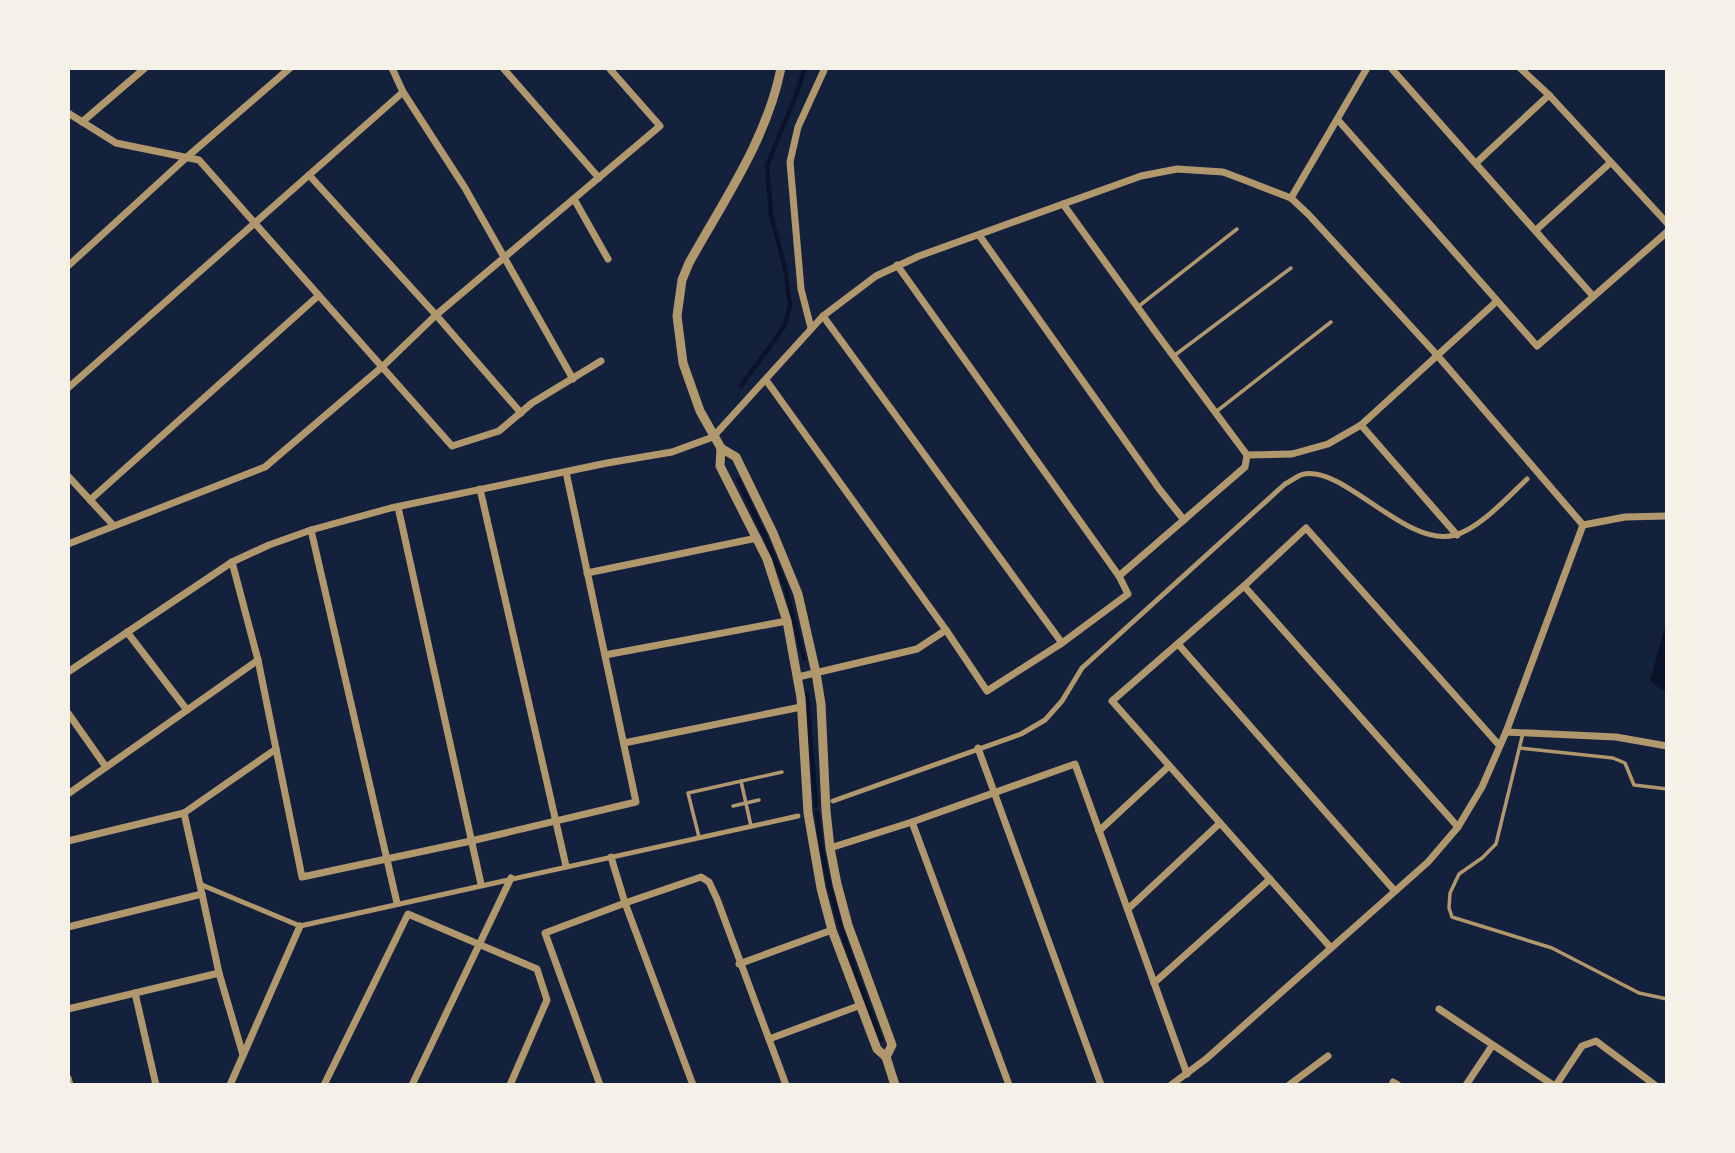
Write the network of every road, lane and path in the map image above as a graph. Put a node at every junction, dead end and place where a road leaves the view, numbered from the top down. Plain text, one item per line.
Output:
1 (145, 68) edge
2 (290, 68) edge
3 (392, 68) edge
4 (503, 68) edge
5 (609, 68) edge
6 (781, 68) edge
7 (825, 68) edge
8 (1367, 68) edge
9 (1391, 68) edge
10 (1520, 68) edge
11 (403, 92) junction
12 (1549, 95) junction
13 (68, 113) edge
14 (1338, 120) junction
15 (82, 122) junction
16 (187, 157) junction
17 (1476, 163) junction
18 (1610, 163) junction
19 (309, 175) junction
20 (599, 178) junction
21 (1290, 198) junction
22 (574, 199) junction
23 (1063, 204) junction
24 (255, 223) junction
25 (1667, 223) edge
26 (1237, 229) dead end
27 (1536, 230) junction
28 (1667, 232) edge
29 (979, 235) junction
30 (504, 257) junction
31 (608, 259) dead end
32 (897, 265) junction
33 (68, 267) edge
34 (1291, 268) dead end
35 (318, 296) junction
36 (1593, 296) junction
37 (1497, 301) junction
38 (1138, 308) junction
39 (436, 315) junction
40 (823, 316) junction
41 (1331, 322) dead end
42 (811, 328) junction
43 (1437, 355) junction
44 (1173, 356) junction
45 (601, 361) dead end
46 (382, 367) junction
47 (573, 379) junction
48 (766, 380) junction
49 (68, 388) edge
50 (1215, 412) junction
51 (521, 413) junction
52 (1361, 425) junction
53 (713, 437) junction
54 (721, 448) junction
55 (1247, 455) junction
56 (566, 471) junction
57 (68, 476) edge
58 (1527, 479) dead end
59 (480, 489) junction
60 (90, 500) junction
61 (398, 507) junction
62 (1667, 516) edge
63 (1184, 520) junction
64 (113, 525) junction
65 (1583, 525) junction
66 (311, 530) junction
67 (1457, 535) junction
68 (757, 538) junction
69 (68, 544) edge
70 (232, 562) junction
71 (587, 573) junction
72 (1119, 576) junction
73 (1244, 586) junction
74 (787, 621) junction
75 (946, 630) junction
76 (127, 632) junction
77 (1062, 643) junction
78 (1178, 644) junction
79 (605, 655) junction
80 (258, 660) junction
81 (68, 672) edge
82 (817, 673) junction
83 (798, 677) junction
84 (801, 707) junction
85 (187, 710) junction
86 (68, 713) edge
87 (1506, 732) junction
88 (1523, 733) junction
89 (624, 743) junction
90 (1499, 745) junction
91 (1667, 746) edge
92 (978, 748) junction
93 (1520, 748) junction
94 (276, 749) junction
95 (1169, 765) junction
96 (106, 767) junction
97 (782, 772) dead end
98 (741, 781) junction
99 (1667, 789) edge
100 (68, 794) edge
101 (995, 794) junction
102 (759, 800) dead end
103 (832, 801) dead end
104 (746, 803) junction
105 (733, 806) dead end
106 (184, 813) junction
107 (797, 816) dead end
108 (555, 822) junction
109 (912, 822) junction
110 (1220, 823) junction
111 (751, 826) junction
112 (1458, 827) junction
113 (1099, 831) junction
114 (699, 837) junction
115 (68, 841) edge
116 (471, 841) junction
117 (830, 848) junction
118 (611, 857) junction
119 (388, 858) junction
120 (566, 866) junction
121 (510, 878) junction
122 (1270, 879) junction
123 (481, 884) junction
124 (202, 885) junction
125 (1394, 890) junction
126 (202, 894) junction
127 (397, 903) junction
128 (625, 903) junction
129 (1128, 909) junction
130 (300, 926) junction
131 (68, 927) edge
132 (832, 930) junction
133 (479, 943) junction
134 (1331, 948) junction
135 (739, 964) junction
136 (219, 973) junction
137 (1154, 983) junction
138 (135, 993) junction
139 (1667, 999) edge
140 (861, 1005) junction
141 (68, 1009) edge
142 (1439, 1009) dead end
143 (769, 1039) junction
144 (1492, 1046) junction
145 (243, 1055) junction
146 (1328, 1056) dead end
147 (886, 1057) junction
148 (1187, 1074) junction
149 (68, 1078) edge
150 (70, 1085) edge
151 (156, 1085) edge
152 (230, 1085) edge
153 (324, 1085) edge
154 (412, 1085) edge
155 (509, 1085) edge
156 (600, 1085) edge
157 (692, 1085) edge
158 (786, 1085) edge
159 (895, 1085) edge
160 (1009, 1085) edge
161 (1101, 1085) edge
162 (1171, 1085) edge
163 (1289, 1085) edge
164 (1466, 1085) edge
165 (1554, 1085) edge
166 (1655, 1085) edge

1 - 15 street
2 - 16 street
3 - 11 street
4 - 20 street
5 - 20 street
6 - 53 street
7 - 42 street
8 - 14 street
9 - 17 street
10 - 12 street
11 - 19 street
11 - 30 street
12 - 17 street
12 - 18 street
13 - 15 street
14 - 21 street
14 - 37 street
15 - 16 street
16 - 24 street
16 - 33 street
17 - 27 street
18 - 25 street
18 - 27 street
19 - 24 street
19 - 39 street
20 - 22 street
21 - 23 street
21 - 43 street
22 - 30 street
22 - 31 street
23 - 29 street
23 - 38 street
24 - 35 street
24 - 49 street
26 - 38 lane
27 - 36 street
28 - 36 street
29 - 32 street
29 - 63 street
30 - 39 street
30 - 47 street
32 - 40 street
32 - 72 street
34 - 44 lane
35 - 46 street
35 - 60 street
36 - 37 street
37 - 43 street
38 - 44 street
39 - 46 street
39 - 51 street
40 - 42 street
40 - 77 street
41 - 50 lane
42 - 48 street
43 - 52 street
43 - 65 street
44 - 50 street
45 - 47 street
46 - 51 street
46 - 64 street
47 - 51 street
48 - 53 street
48 - 75 street
50 - 55 street
52 - 55 street
52 - 67 street
53 - 54 street
53 - 56 street
54 - 68 street
54 - 82 street
55 - 63 street
56 - 59 street
56 - 71 street
57 - 60 street
58 - 67 street
59 - 61 street
59 - 108 street
60 - 64 street
61 - 66 street
61 - 116 street
62 - 65 street
63 - 72 street
64 - 69 street
65 - 87 street
66 - 70 street
66 - 119 street
67 - 92 street
68 - 71 street
68 - 74 street
70 - 76 street
70 - 80 street
71 - 79 street
72 - 77 street
73 - 78 street
73 - 90 street
73 - 112 street
74 - 79 street
74 - 83 street
75 - 77 street
75 - 82 street
76 - 81 street
76 - 85 street
78 - 95 street
78 - 125 street
79 - 89 street
80 - 85 street
80 - 94 street
82 - 83 street
82 - 117 street
83 - 84 street
84 - 89 street
84 - 132 street
85 - 96 street
86 - 96 street
87 - 88 street
87 - 90 street
88 - 91 street
88 - 93 lane
89 - 108 street
90 - 112 street
92 - 101 street
92 - 103 street
93 - 99 lane
93 - 139 lane
94 - 106 street
94 - 119 street
95 - 110 street
95 - 113 street
96 - 100 street
97 - 98 lane
98 - 104 lane
98 - 114 lane
101 - 109 street
101 - 113 street
101 - 161 street
102 - 104 lane
104 - 105 lane
104 - 111 lane
106 - 115 street
106 - 124 street
107 - 111 street
108 - 116 street
108 - 120 street
109 - 117 street
109 - 160 street
110 - 122 street
110 - 129 street
111 - 114 street
112 - 125 street
113 - 129 street
114 - 118 street
116 - 119 street
116 - 123 street
117 - 147 street
118 - 120 street
118 - 128 street
119 - 127 street
120 - 121 street
121 - 123 street
121 - 133 street
122 - 134 street
122 - 137 street
123 - 127 street
124 - 126 street
124 - 130 street
125 - 134 street
126 - 131 street
126 - 136 street
127 - 130 street
128 - 135 street
128 - 156 street
128 - 157 street
129 - 137 street
130 - 145 street
132 - 135 street
132 - 140 street
133 - 153 street
133 - 154 street
133 - 155 street
134 - 148 street
135 - 143 street
136 - 138 street
136 - 145 street
137 - 148 street
138 - 141 street
138 - 151 street
140 - 143 street
140 - 147 street
142 - 144 street
143 - 158 street
144 - 164 street
144 - 165 street
145 - 152 street
146 - 163 street
147 - 159 street
148 - 162 street
149 - 150 street
165 - 166 street

